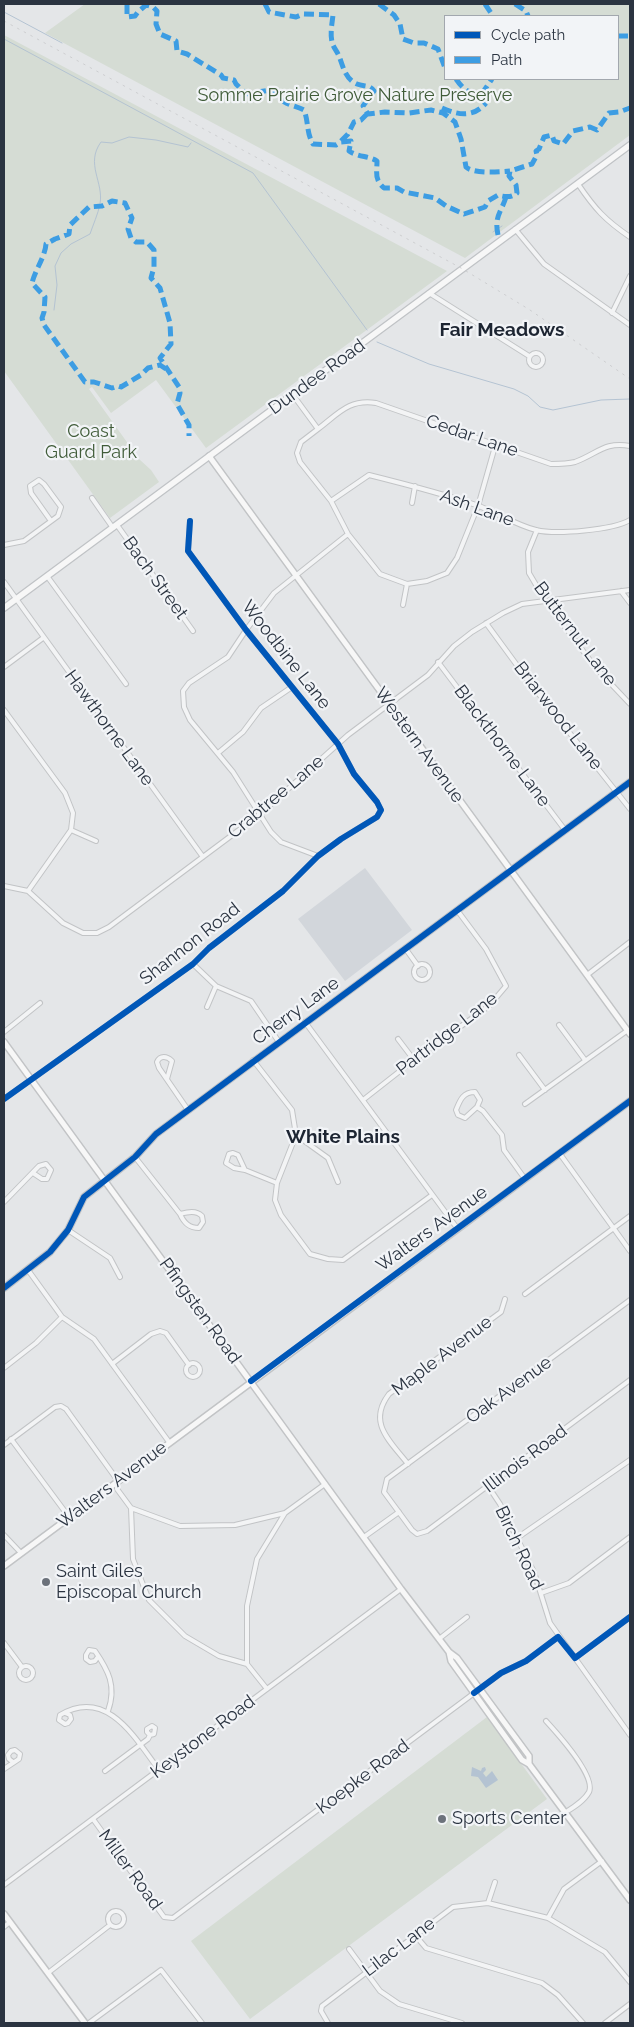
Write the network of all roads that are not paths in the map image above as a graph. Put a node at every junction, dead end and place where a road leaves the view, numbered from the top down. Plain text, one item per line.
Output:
1 (630, 145) edge
2 (578, 184) junction
3 (515, 229) junction
4 (630, 237) edge
5 (630, 276) edge
6 (429, 293) junction
7 (612, 313) junction
8 (630, 326) edge
9 (529, 356) junction
10 (293, 395) junction
11 (318, 429) junction
12 (496, 444) junction
13 (630, 446) edge
14 (209, 456) junction
15 (415, 486) junction
16 (92, 498) dead end
17 (331, 501) junction
18 (412, 503) dead end
19 (478, 506) junction
20 (630, 520) edge
21 (51, 521) junction
22 (190, 522) dead end
23 (115, 526) junction
24 (537, 530) junction
25 (348, 534) junction
26 (4, 545) edge
27 (296, 575) junction
28 (47, 576) junction
29 (4, 582) edge
30 (407, 584) junction
31 (630, 590) edge
32 (621, 591) junction
33 (15, 600) junction
34 (545, 600) junction
35 (630, 603) edge
36 (403, 605) dead end
37 (4, 608) edge
38 (486, 623) junction
39 (246, 630) junction
40 (193, 631) dead end
41 (43, 638) junction
42 (438, 662) junction
43 (4, 667) edge
44 (126, 684) dead end
45 (292, 686) junction
46 (630, 704) edge
47 (390, 705) junction
48 (4, 710) edge
49 (338, 744) junction
50 (218, 753) junction
51 (630, 782) edge
52 (618, 791) junction
53 (377, 802) joint
54 (630, 809) edge
55 (259, 815) junction
56 (71, 830) junction
57 (565, 830) junction
58 (96, 841) dead end
59 (318, 856) junction
60 (203, 857) junction
61 (511, 871) junction
62 (4, 886) edge
63 (28, 891) junction
64 (457, 910) junction
65 (630, 942) edge
66 (405, 948) junction
67 (193, 964) junction
68 (418, 966) junction
69 (587, 975) junction
70 (216, 986) junction
71 (40, 1003) dead end
72 (207, 1006) dead end
73 (305, 1022) junction
74 (559, 1025) dead end
75 (4, 1032) edge
76 (629, 1032) edge
77 (398, 1038) dead end
78 (4, 1042) edge
79 (279, 1042) junction
80 (519, 1055) dead end
81 (253, 1060) junction
82 (414, 1060) junction
83 (585, 1060) junction
84 (167, 1079) junction
85 (31, 1080) junction
86 (545, 1090) junction
87 (4, 1100) edge
88 (363, 1100) junction
89 (630, 1101) edge
90 (525, 1104) dead end
91 (477, 1107) junction
92 (188, 1110) junction
93 (296, 1135) junction
94 (560, 1154) junction
95 (135, 1157) junction
96 (245, 1170) junction
97 (33, 1173) junction
98 (525, 1179) junction
99 (104, 1181) junction
100 (338, 1182) dead end
101 (277, 1183) junction
102 (432, 1195) junction
103 (4, 1202) edge
104 (180, 1214) junction
105 (630, 1216) edge
106 (457, 1228) junction
107 (614, 1228) junction
108 (68, 1230) junction
109 (630, 1251) edge
110 (28, 1270) junction
111 (120, 1277) dead end
112 (4, 1288) edge
113 (525, 1294) dead end
114 (505, 1300) dead end
115 (630, 1300) edge
116 (62, 1317) junction
117 (112, 1364) junction
118 (189, 1364) dead end
119 (4, 1368) edge
120 (630, 1380) edge
121 (251, 1381) junction
122 (11, 1439) junction
123 (169, 1442) junction
124 (4, 1445) edge
125 (630, 1460) edge
126 (408, 1464) junction
127 (118, 1481) junction
128 (325, 1484) junction
129 (488, 1486) junction
130 (131, 1508) junction
131 (399, 1512) junction
132 (285, 1513) junction
133 (69, 1517) junction
134 (4, 1535) edge
135 (364, 1537) junction
136 (630, 1537) edge
137 (517, 1538) junction
138 (21, 1554) junction
139 (4, 1566) edge
140 (401, 1589) junction
141 (541, 1593) junction
142 (467, 1617) dead end
143 (630, 1618) edge
144 (558, 1637) junction
145 (439, 1639) junction
146 (4, 1643) edge
147 (449, 1652) junction
148 (98, 1658) dead end
149 (575, 1658) junction
150 (247, 1664) junction
151 (22, 1667) dead end
152 (480, 1688) junction
153 (267, 1689) junction
154 (474, 1693) junction
155 (108, 1712) junction
156 (65, 1713) dead end
157 (502, 1718) junction
158 (546, 1721) dead end
159 (496, 1723) junction
160 (630, 1734) edge
161 (150, 1735) dead end
162 (140, 1745) junction
163 (13, 1762) dead end
164 (529, 1764) junction
165 (4, 1769) edge
166 (159, 1770) junction
167 (105, 1771) dead end
168 (566, 1812) junction
169 (93, 1819) junction
170 (602, 1861) junction
171 (495, 1882) dead end
172 (4, 1885) edge
173 (630, 1900) edge
174 (488, 1902) junction
175 (4, 1914) edge
176 (548, 1918) junction
177 (170, 1919) joint
178 (10, 1922) junction
179 (110, 1925) junction
180 (4, 1927) edge
181 (415, 1935) junction
182 (349, 1949) dead end
183 (366, 1972) junction
184 (48, 1973) junction
185 (630, 1982) edge
186 (630, 2004) edge
187 (85, 2023) edge
188 (89, 2023) edge
189 (202, 2023) edge
190 (328, 2023) edge
191 (462, 2023) edge
192 (583, 2023) edge
193 (605, 2023) edge

1 - 2 main road, Dundee Road
2 - 3 main road, Dundee Road
2 - 4 street
3 - 6 main road, Dundee Road
3 - 7 street
5 - 7 street
6 - 9 street
6 - 10 main road, Dundee Road
7 - 8 street
9 - 9 street
10 - 11 street
10 - 14 main road, Dundee Road
11 - 12 street, Cedar Lane
11 - 17 street
12 - 13 street, Cedar Lane
12 - 19 street
14 - 23 main road, Dundee Road
14 - 27 street, Western Avenue
15 - 17 street, Ash Lane
15 - 18 street
15 - 19 street, Ash Lane
16 - 23 street, Bach Street
17 - 25 street
19 - 24 street, Ash Lane
19 - 30 street
20 - 24 street, Ash Lane
21 - 21 street
21 - 26 street
22 - 39 street, Woodbine Lane
23 - 28 main road, Dundee Road
23 - 40 street, Bach Street
24 - 34 street, Butternut Lane
25 - 27 street
25 - 30 street
27 - 39 street
27 - 47 street, Western Avenue
28 - 33 main road, Dundee Road
28 - 44 street
29 - 33 street, Hawthorne Lane
30 - 36 street
31 - 32 street, Crabtree Lane
32 - 34 street, Crabtree Lane
32 - 35 street
33 - 37 main road, Dundee Road
33 - 41 street, Hawthorne Lane
34 - 38 street, Crabtree Lane
34 - 46 street, Butternut Lane
38 - 42 street, Crabtree Lane
38 - 52 street, Briarwood Lane
39 - 45 street, Woodbine Lane
39 - 50 street
41 - 43 street
41 - 60 street, Hawthorne Lane
42 - 47 street, Crabtree Lane
42 - 57 street, Blackthorne Lane
45 - 49 street, Woodbine Lane
45 - 50 street
47 - 49 street, Crabtree Lane
47 - 61 street, Western Avenue
48 - 56 street
49 - 53 street, Woodbine Lane
49 - 55 street, Crabtree Lane
50 - 55 street
51 - 52 street, Cherry Lane
52 - 54 street, Briarwood Lane
52 - 57 street, Cherry Lane
53 - 59 street, Shannon Road
55 - 59 street
55 - 60 street, Crabtree Lane
56 - 58 street
56 - 63 street
57 - 61 street, Cherry Lane
59 - 67 street, Shannon Road
60 - 63 street, Crabtree Lane
61 - 64 street, Cherry Lane
61 - 69 street, Western Avenue
62 - 63 street, Crabtree Lane
64 - 66 street, Cherry Lane
64 - 82 street, Partridge Lane
65 - 69 street
66 - 68 street
66 - 73 street, Cherry Lane
67 - 70 street
67 - 85 street, Shannon Road
68 - 68 street
69 - 76 street, Western Avenue
70 - 72 street
70 - 79 street
71 - 75 street
73 - 79 street, Cherry Lane
73 - 88 street
74 - 83 street
76 - 83 street
77 - 82 street
78 - 85 street, Pfingsten Road
79 - 81 street, Cherry Lane
80 - 86 street
81 - 92 street, Cherry Lane
81 - 93 street
82 - 88 street, Partridge Lane
83 - 86 street
84 - 84 street
84 - 92 street
85 - 87 street, Shannon Road
85 - 99 street, Pfingsten Road
86 - 90 street
88 - 102 street
89 - 94 street, Walters Avenue
91 - 91 street
91 - 98 street
92 - 95 street, Cherry Lane
93 - 100 street
93 - 101 street
94 - 98 street, Walters Avenue
94 - 107 street
95 - 99 street, Cherry Lane
95 - 104 street
96 - 96 street
96 - 101 street
97 - 97 street
97 - 103 street
98 - 106 street, Walters Avenue
99 - 108 street, Cherry Lane
99 - 121 street, Pfingsten Road
101 - 102 street
102 - 106 street
104 - 104 street
105 - 107 street
106 - 121 street, Walters Avenue
107 - 109 street
107 - 113 street
108 - 110 street, Cherry Lane
108 - 111 street
110 - 112 street, Cherry Lane
110 - 116 street
114 - 126 street, Maple Avenue
115 - 126 street, Oak Avenue
116 - 117 street
116 - 119 street
117 - 118 street
117 - 123 street
120 - 129 street, Illinois Road
121 - 123 street, Walters Avenue
121 - 128 street, Pfingsten Road
122 - 124 street
122 - 127 street
122 - 133 street
123 - 127 street, Walters Avenue
125 - 137 street
126 - 131 street, Oak Avenue
127 - 130 street
127 - 133 street, Walters Avenue
128 - 132 street
128 - 135 street, Pfingsten Road
129 - 131 street, Illinois Road
129 - 137 street, Birch Road
130 - 132 street
130 - 150 street
131 - 135 street
132 - 150 street
133 - 138 street, Walters Avenue
134 - 138 street
135 - 140 street, Pfingsten Road
136 - 141 street
137 - 141 street, Birch Road
138 - 139 street, Walters Avenue
140 - 145 street, Pfingsten Road
140 - 153 street, Keystone Road
141 - 144 street, Birch Road
142 - 145 street
143 - 149 street
144 - 149 street, Birch Road
144 - 152 street, Koepke Road
145 - 147 street, Pfingsten Road
146 - 151 street
147 - 152 street, Pfingsten Road
147 - 154 street, Pfingsten Road
148 - 155 street
149 - 160 street, Birch Road
150 - 153 street
152 - 154 street, Koepke Road
152 - 157 street, Pfingsten Road
153 - 166 street, Keystone Road
154 - 159 street, Pfingsten Road
154 - 177 street, Koepke Road
155 - 156 street
155 - 162 street
157 - 159 street
157 - 164 street, Pfingsten Road
158 - 168 street
159 - 164 street, Pfingsten Road
161 - 162 street
162 - 166 street
162 - 167 street
163 - 165 street
164 - 168 street, Pfingsten Road
166 - 169 street, Keystone Road
168 - 170 street, Pfingsten Road
169 - 172 street, Keystone Road
169 - 177 street, Miller Road
170 - 173 street, Pfingsten Road
170 - 176 street
171 - 174 street
174 - 176 street
174 - 181 street, Lilac Lane
175 - 178 street
176 - 185 street
178 - 180 street
178 - 184 street
179 - 179 street
179 - 184 street
181 - 183 street, Lilac Lane
181 - 192 street
182 - 183 street
183 - 190 street, Lilac Lane
183 - 191 street
184 - 187 street
186 - 193 street
188 - 189 street

